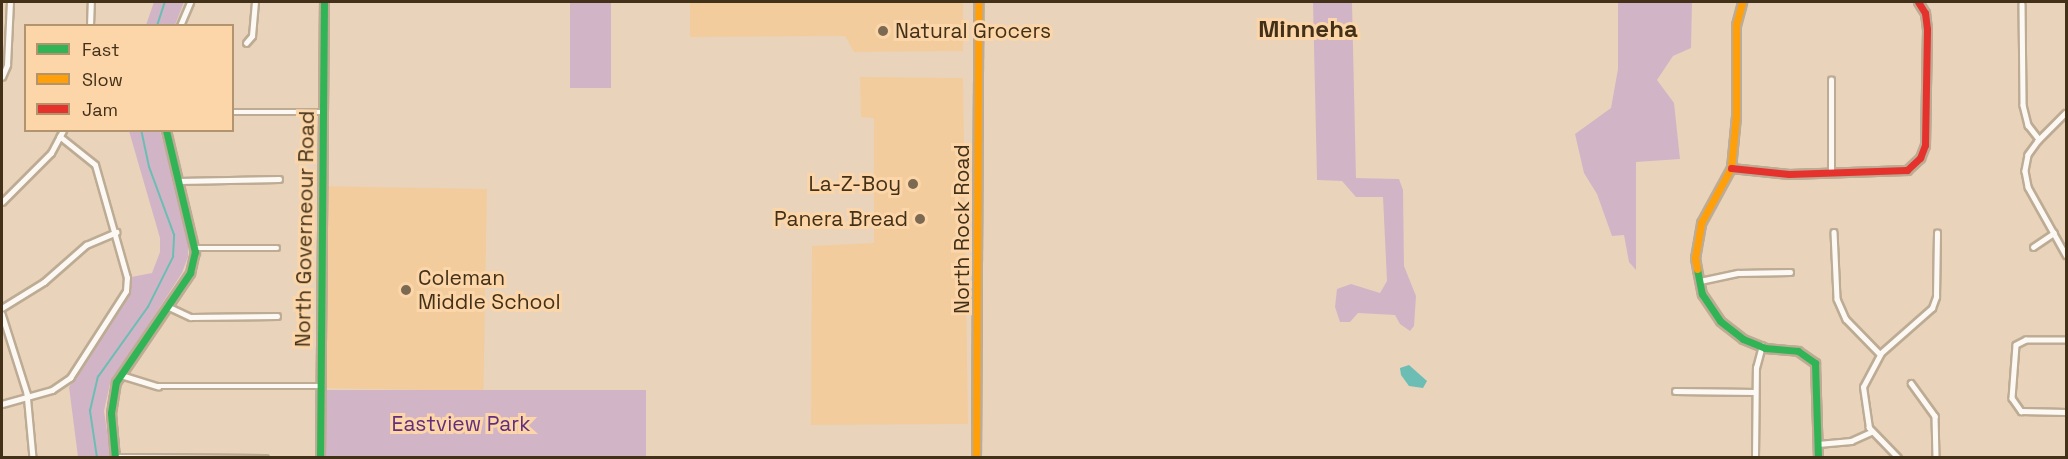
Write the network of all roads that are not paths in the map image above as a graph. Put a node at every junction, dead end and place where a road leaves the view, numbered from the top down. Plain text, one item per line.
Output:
1 (10, 2) edge
2 (90, 2) edge
3 (190, 2) edge
4 (255, 2) edge
5 (324, 2) edge
6 (978, 2) edge
7 (1742, 2) edge
8 (1920, 3) edge
9 (2022, 4) dead end
10 (90, 24) edge
11 (181, 24) edge
12 (246, 43) dead end
13 (2, 77) edge
14 (1831, 80) dead end
15 (234, 112) edge
16 (323, 112) junction
17 (2067, 113) edge
18 (62, 132) edge
19 (167, 132) edge
20 (60, 137) junction
21 (2039, 139) junction
22 (1731, 168) junction
23 (1831, 173) junction
24 (279, 179) dead end
25 (179, 181) junction
26 (2, 202) edge
27 (116, 232) junction
28 (1834, 232) dead end
29 (1937, 233) dead end
30 (2054, 233) junction
31 (2033, 247) dead end
32 (195, 248) junction
33 (277, 248) dead end
34 (2067, 255) edge
35 (1790, 272) dead end
36 (1700, 281) junction
37 (167, 306) junction
38 (2, 308) edge
39 (2, 314) edge
40 (277, 316) dead end
41 (2067, 340) edge
42 (1762, 346) junction
43 (1880, 354) junction
44 (121, 375) junction
45 (1911, 383) dead end
46 (320, 386) junction
47 (1674, 391) dead end
48 (1755, 392) junction
49 (27, 397) junction
50 (2, 404) edge
51 (2067, 412) edge
52 (1871, 432) junction
53 (1818, 444) junction
54 (115, 457) edge
55 (33, 458) edge
56 (265, 458) edge
57 (320, 458) edge
58 (976, 458) edge
59 (1755, 458) edge
60 (1818, 458) edge
61 (1898, 458) edge
62 (1936, 458) edge

1 - 13 street
2 - 10 street
3 - 11 street
4 - 12 street
5 - 16 street, North Governeour Road
6 - 58 street, North Rock Road
7 - 22 street
8 - 23 street
9 - 21 street
14 - 23 street
15 - 16 street
16 - 46 street, North Governeour Road
17 - 21 street
18 - 20 street
19 - 25 street
20 - 26 street
20 - 27 street
21 - 30 street
22 - 23 street
22 - 36 street
24 - 25 street
25 - 32 street
27 - 38 street
27 - 49 street
28 - 43 street
29 - 43 street
30 - 31 street
30 - 34 street
32 - 33 street
32 - 37 street
35 - 36 street
36 - 42 street
37 - 40 street
37 - 44 street
39 - 49 street
41 - 51 street
42 - 48 street
42 - 53 street
43 - 52 street
44 - 46 street
44 - 54 street
45 - 62 street
46 - 57 street, North Governeour Road
47 - 48 street
48 - 59 street
49 - 50 street
49 - 55 street
52 - 53 street
52 - 61 street
53 - 60 street
54 - 56 street

